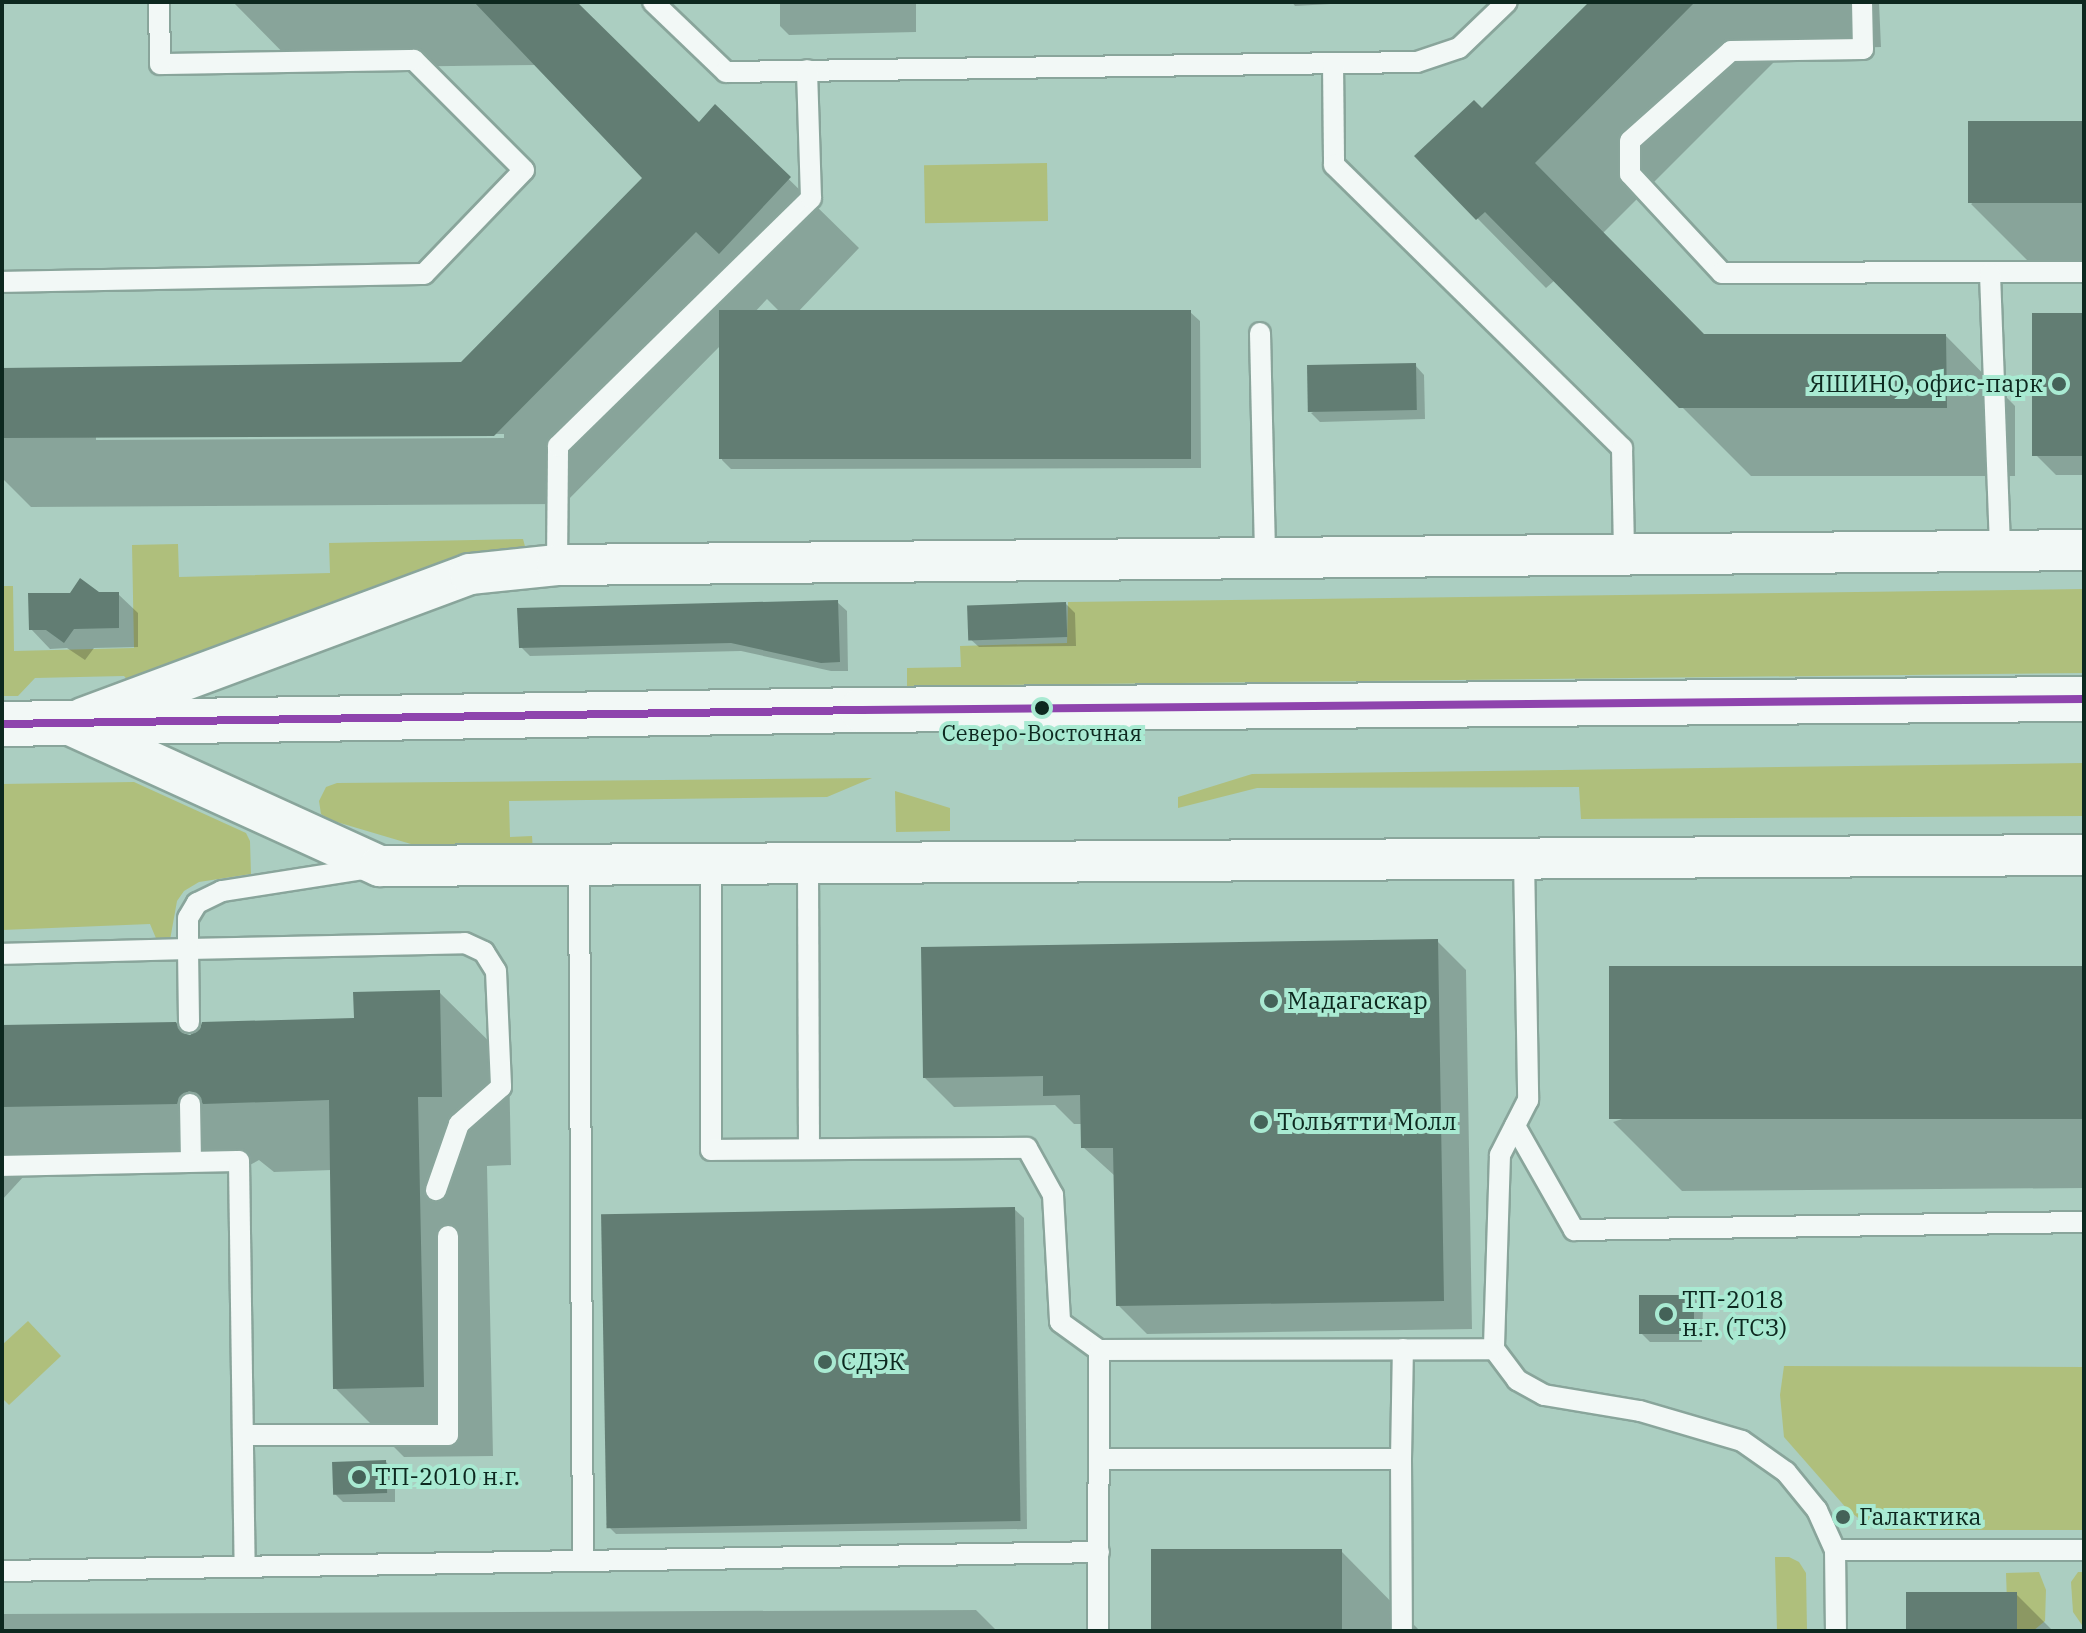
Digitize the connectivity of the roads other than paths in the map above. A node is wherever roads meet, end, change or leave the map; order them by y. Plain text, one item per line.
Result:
1 (159, 2) edge
2 (653, 2) edge
3 (1507, 2) edge
4 (1862, 2) edge
5 (1333, 63) junction
6 (807, 70) junction
7 (2084, 272) edge
8 (1990, 274) junction
9 (2, 282) edge
10 (1260, 333) dead end
11 (2084, 550) edge
12 (2000, 551) junction
13 (1624, 556) junction
14 (1265, 559) junction
15 (557, 565) junction
16 (2084, 699) edge
17 (2, 724) edge
18 (68, 724) junction
19 (2084, 855) edge
20 (1524, 859) junction
21 (808, 863) junction
22 (711, 864) junction
23 (579, 865) junction
24 (380, 866) junction
25 (188, 949) junction
26 (2, 954) edge
27 (189, 1022) dead end
28 (190, 1104) dead end
29 (1515, 1126) junction
30 (809, 1149) junction
31 (191, 1160) junction
32 (2, 1166) edge
33 (436, 1190) dead end
34 (2084, 1222) edge
35 (448, 1236) dead end
36 (1403, 1349) junction
37 (1494, 1349) junction
38 (1099, 1350) junction
39 (245, 1435) junction
40 (1099, 1459) junction
41 (1401, 1459) junction
42 (1835, 1550) junction
43 (2084, 1550) edge
44 (1099, 1552) junction
45 (583, 1561) junction
46 (245, 1567) junction
47 (2, 1571) edge
48 (1098, 1631) edge
49 (1402, 1631) edge
50 (1836, 1631) edge

1 - 9 lane
2 - 6 lane
3 - 5 lane
4 - 8 lane
5 - 6 lane
5 - 13 lane
6 - 15 lane
7 - 8 lane
8 - 12 lane
10 - 14 lane
11 - 12 street
12 - 13 street
13 - 14 street
14 - 15 street
15 - 18 street
16 - 18 main road
17 - 18 main road
18 - 24 street
19 - 20 street
20 - 21 street
20 - 29 lane
21 - 22 street
21 - 30 lane
22 - 23 street
22 - 30 lane
23 - 24 street
23 - 45 lane
24 - 25 lane
25 - 26 lane
25 - 27 lane
25 - 33 lane
28 - 31 lane
29 - 34 lane
29 - 37 lane
30 - 38 lane
31 - 32 lane
31 - 39 lane
35 - 39 lane
36 - 37 lane
36 - 38 lane
36 - 41 lane
37 - 42 lane
38 - 40 lane
39 - 46 lane
40 - 41 lane
40 - 44 lane
41 - 49 lane
42 - 43 lane
42 - 50 lane
44 - 45 lane
44 - 48 lane
45 - 46 lane
46 - 47 lane

